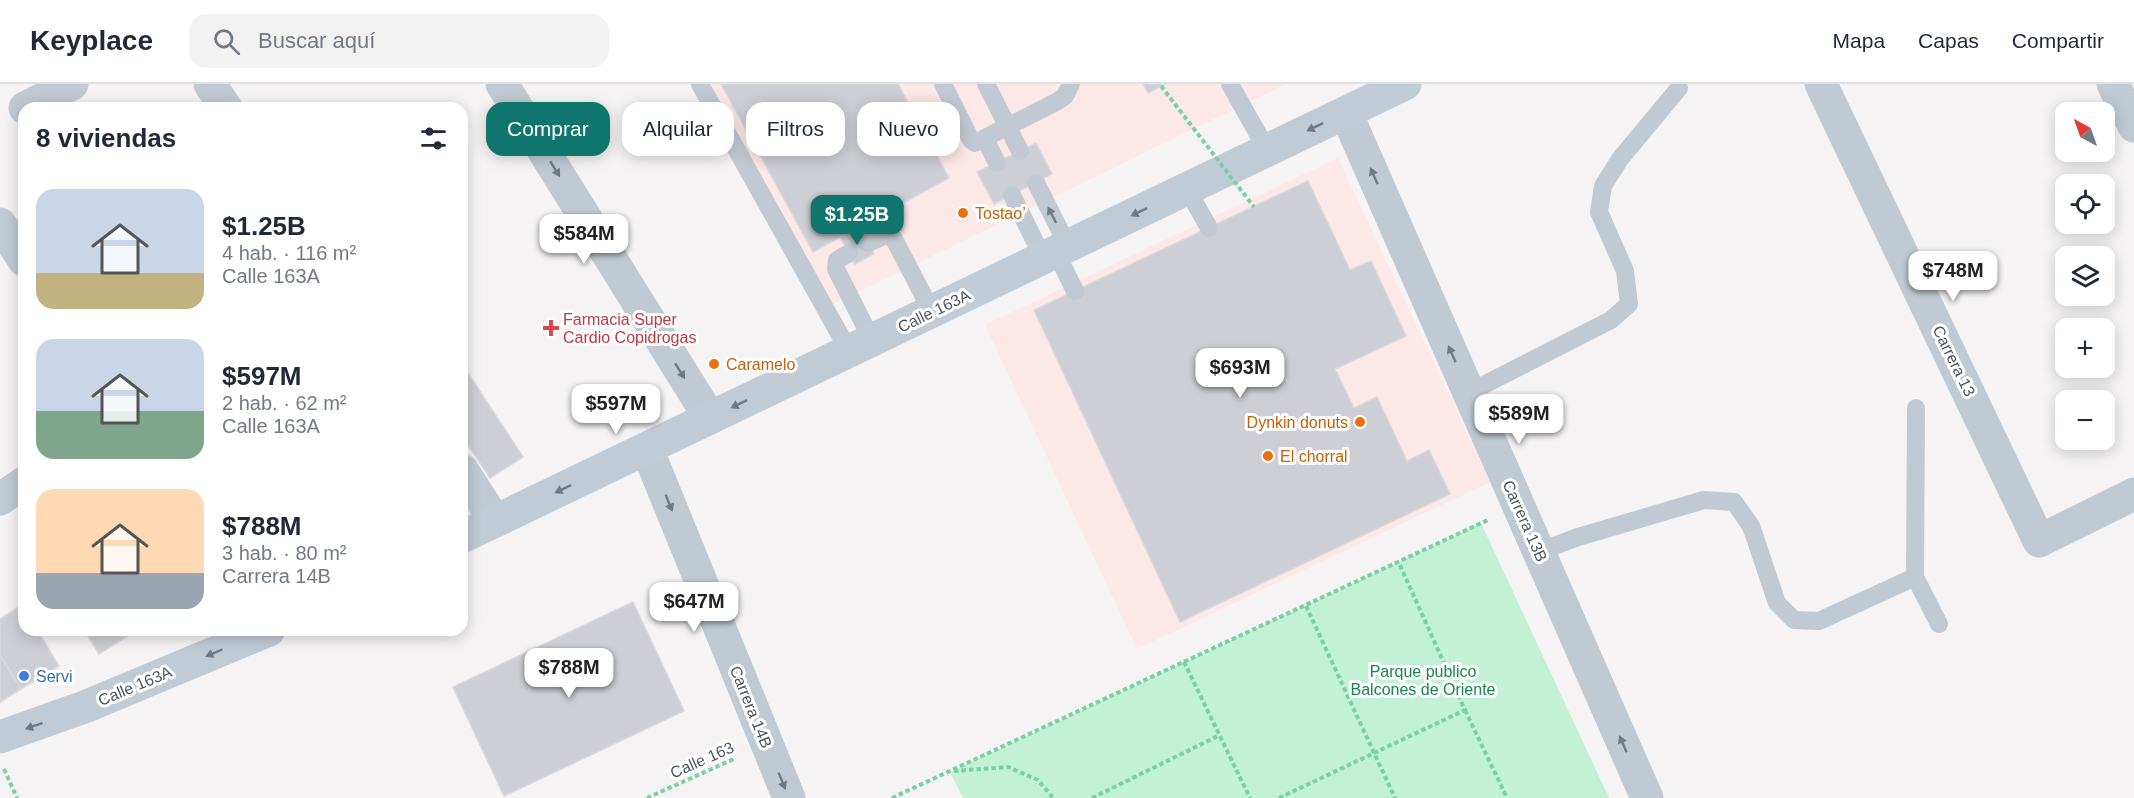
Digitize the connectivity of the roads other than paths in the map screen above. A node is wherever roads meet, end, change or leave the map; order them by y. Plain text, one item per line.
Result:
1 (210, 84) edge
2 (502, 84) edge
3 (700, 84) edge
4 (943, 84) edge
5 (986, 84) edge
6 (1071, 84) edge
7 (1230, 84) edge
8 (1405, 84) edge
9 (1821, 84) edge
10 (2113, 84) edge
11 (60, 87) edge
12 (1678, 88) dead end
13 (35, 102) edge
14 (222, 102) edge
15 (18, 112) edge
16 (1346, 113) junction
17 (0, 121) edge
18 (2134, 126) edge
19 (1008, 127) junction
20 (985, 139) junction
21 (1268, 150) junction
22 (1020, 151) dead end
23 (996, 163) dead end
24 (1036, 183) dead end
25 (1187, 189) junction
26 (1012, 195) dead end
27 (0, 224) edge
28 (1209, 228) dead end
29 (868, 243) dead end
30 (18, 251) edge
31 (1055, 252) junction
32 (849, 253) dead end
33 (1075, 291) dead end
34 (932, 312) junction
35 (861, 346) junction
36 (1468, 393) junction
37 (1916, 408) dead end
38 (710, 418) junction
39 (646, 449) junction
40 (468, 479) edge
41 (18, 487) edge
42 (2134, 494) edge
43 (0, 499) edge
44 (495, 521) junction
45 (468, 534) edge
46 (1538, 552) junction
47 (1915, 577) junction
48 (1940, 624) dead end
49 (254, 636) edge
50 (1, 751) edge
51 (789, 798) edge
52 (1647, 798) edge

1 - 14 street
2 -> 38 street
3 - 35 lane
4 - 20 lane
5 - 19 lane
6 - 19 lane
7 - 21 lane
8 - 16 main road, Calle 163A
9 - 42 street, Carrera 13
10 - 18 street
11 - 13 street
12 - 36 lane
15 - 17 street
16 -> 21 main road, Calle 163A
36 -> 16 street, Carrera 13B
19 - 20 lane
19 - 22 lane
20 - 23 lane
21 - 25 main road, Calle 163A
31 -> 24 lane
25 - 28 lane
25 -> 31 main road, Calle 163A
26 - 31 lane
27 - 30 street
29 - 34 lane
31 - 33 lane
31 - 34 main road, Calle 163A
32 - 35 lane
34 - 35 main road, Calle 163A
35 -> 38 main road, Calle 163A
36 - 46 street, Carrera 13B
37 - 47 lane
38 - 39 main road, Calle 163A
39 -> 44 main road, Calle 163A
39 -> 51 street, Carrera 14B
40 - 44 street
41 - 43 street
44 - 45 main road, Calle 163A
46 - 47 lane
52 -> 46 street, Carrera 13B
47 - 48 lane
49 -> 50 main road, Calle 163A

